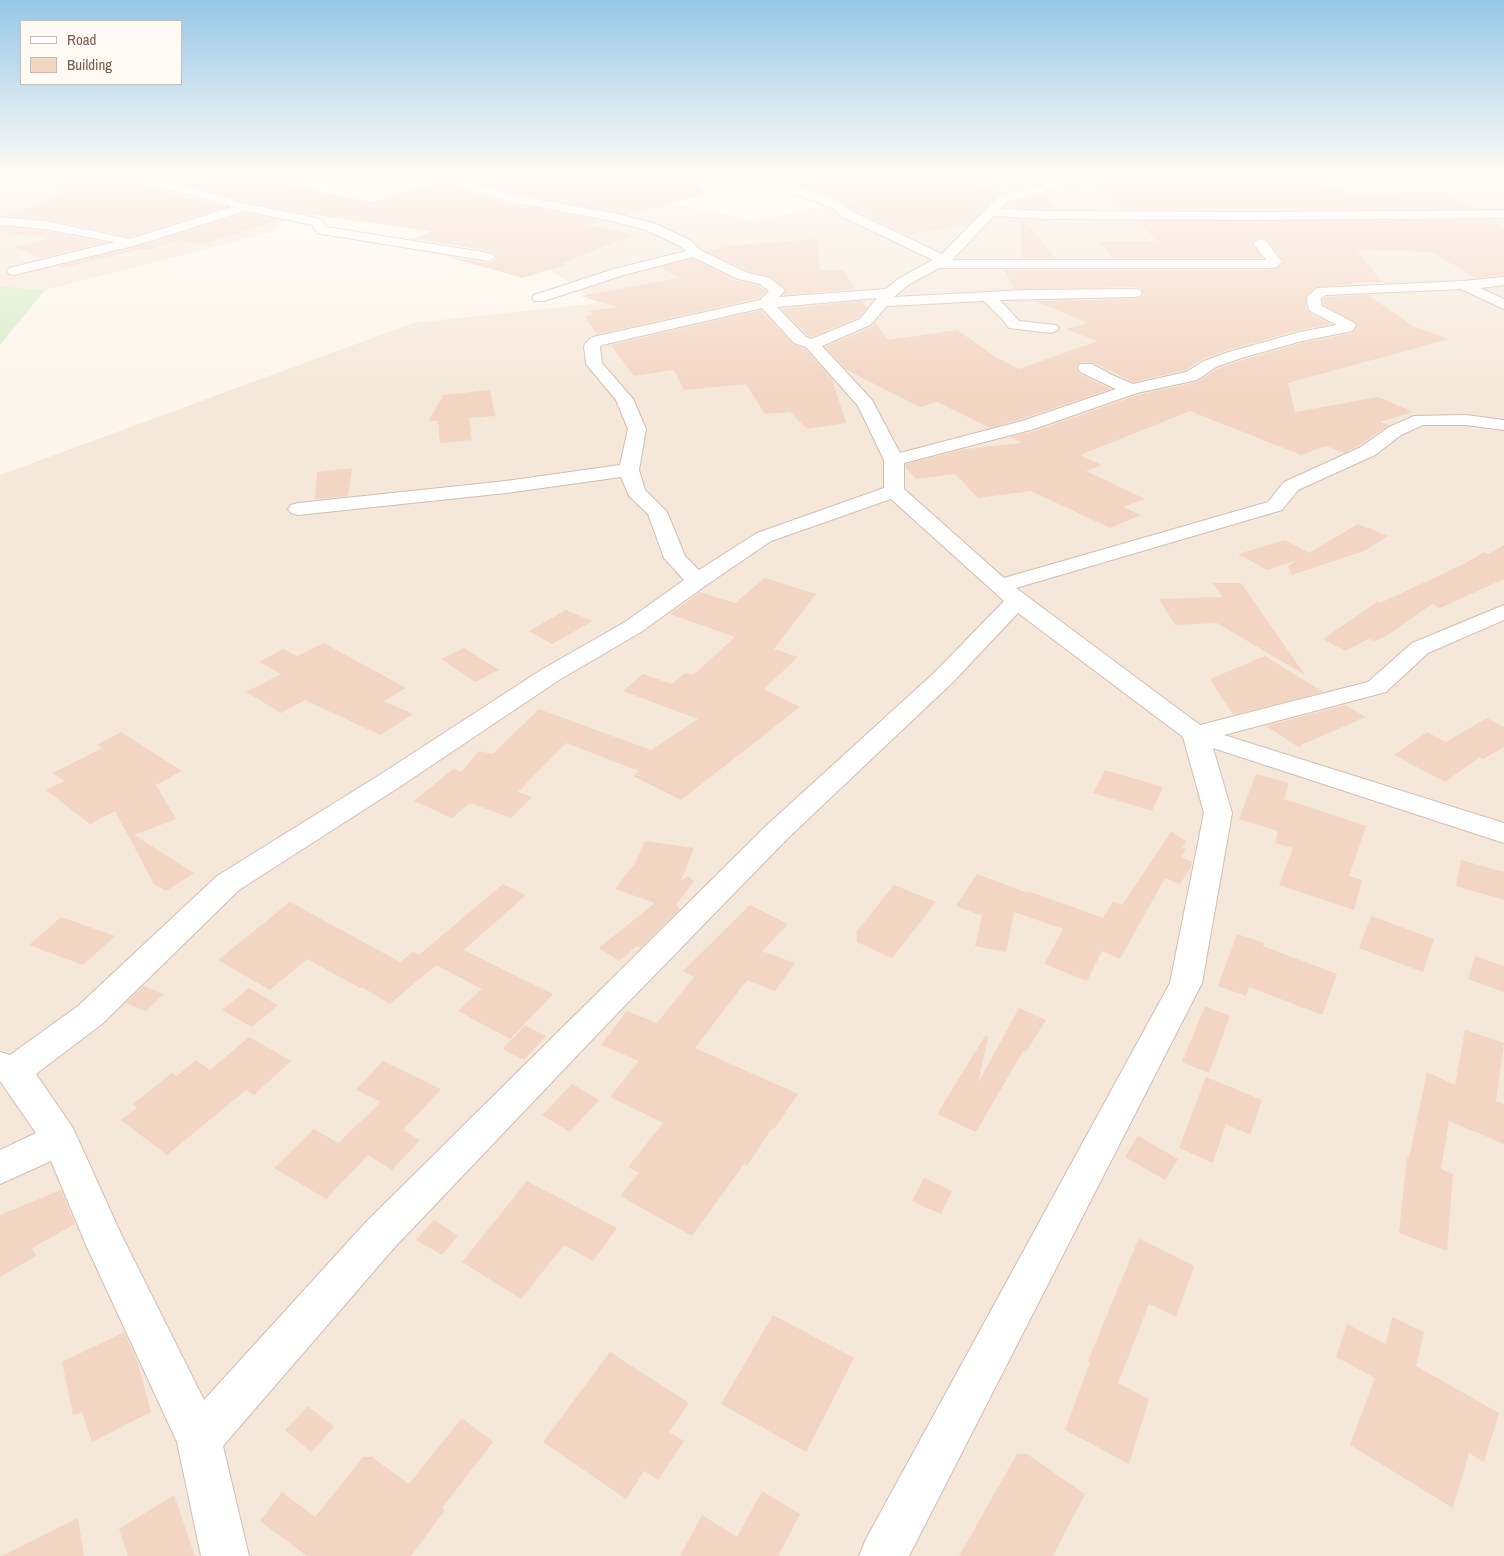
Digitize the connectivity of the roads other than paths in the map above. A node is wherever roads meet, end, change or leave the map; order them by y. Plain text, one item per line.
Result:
1 (117, 246) edge
2 (419, 246) edge
3 (687, 246) edge
4 (908, 246) edge
5 (956, 246) edge
6 (1262, 246) edge
7 (695, 254) junction
8 (490, 257) dead end
9 (940, 262) junction
10 (14, 271) dead end
11 (1504, 281) edge
12 (1462, 285) junction
13 (1135, 294) dead end
14 (987, 296) junction
15 (539, 298) dead end
16 (887, 298) junction
17 (765, 303) junction
18 (1504, 305) edge
19 (1050, 328) dead end
20 (812, 344) junction
21 (1086, 368) dead end
22 (1132, 389) junction
23 (1504, 425) edge
24 (894, 460) junction
25 (629, 470) junction
26 (894, 491) junction
27 (298, 509) dead end
28 (697, 581) junction
29 (1008, 594) junction
30 (1504, 612) edge
31 (1195, 734) junction
32 (1504, 834) edge
33 (7, 1069) edge
34 (60, 1139) junction
35 (0, 1168) edge
36 (199, 1439) junction
37 (225, 1556) edge
38 (883, 1556) edge

1 - 10 street
2 - 8 street
3 - 7 street
4 - 9 street
5 - 9 street
6 - 9 street
7 - 15 street
7 - 17 street
9 - 16 street
11 - 12 street
12 - 18 street
12 - 22 street
13 - 14 street
14 - 16 street
14 - 19 street
16 - 17 street
16 - 20 street
17 - 20 street
17 - 25 street
20 - 24 street
21 - 22 street
22 - 24 street
23 - 29 street
24 - 26 street
25 - 27 street
25 - 28 street
26 - 28 street
26 - 29 street
28 - 33 street
29 - 31 street
29 - 36 street
30 - 31 street
31 - 32 street
31 - 38 street
33 - 34 street
34 - 35 street
34 - 36 street
36 - 37 street

